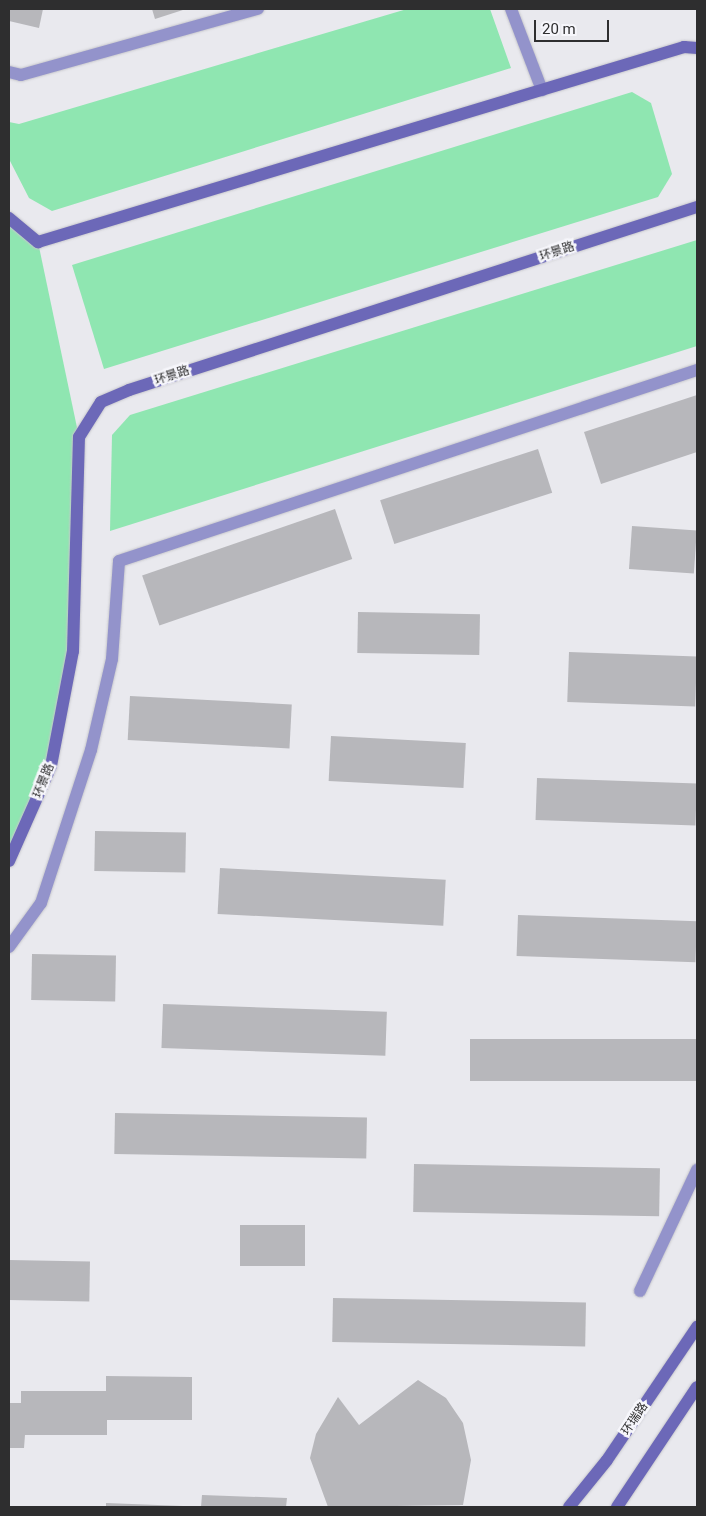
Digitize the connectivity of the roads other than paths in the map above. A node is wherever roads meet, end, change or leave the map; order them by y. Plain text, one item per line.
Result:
1 (258, 9) edge
2 (511, 9) edge
3 (697, 48) edge
4 (9, 72) edge
5 (542, 90) junction
6 (697, 207) edge
7 (9, 218) edge
8 (697, 370) edge
9 (9, 861) edge
10 (9, 947) edge
11 (697, 1170) edge
12 (640, 1291) dead end
13 (697, 1327) edge
14 (697, 1387) edge
15 (569, 1507) edge
16 (616, 1507) edge

1 - 4 lane
2 - 5 lane
3 - 5 street
5 - 7 street
6 - 9 street, 环景路
8 - 10 lane
11 - 12 lane
13 - 15 street, 环瑞路
14 - 16 street

